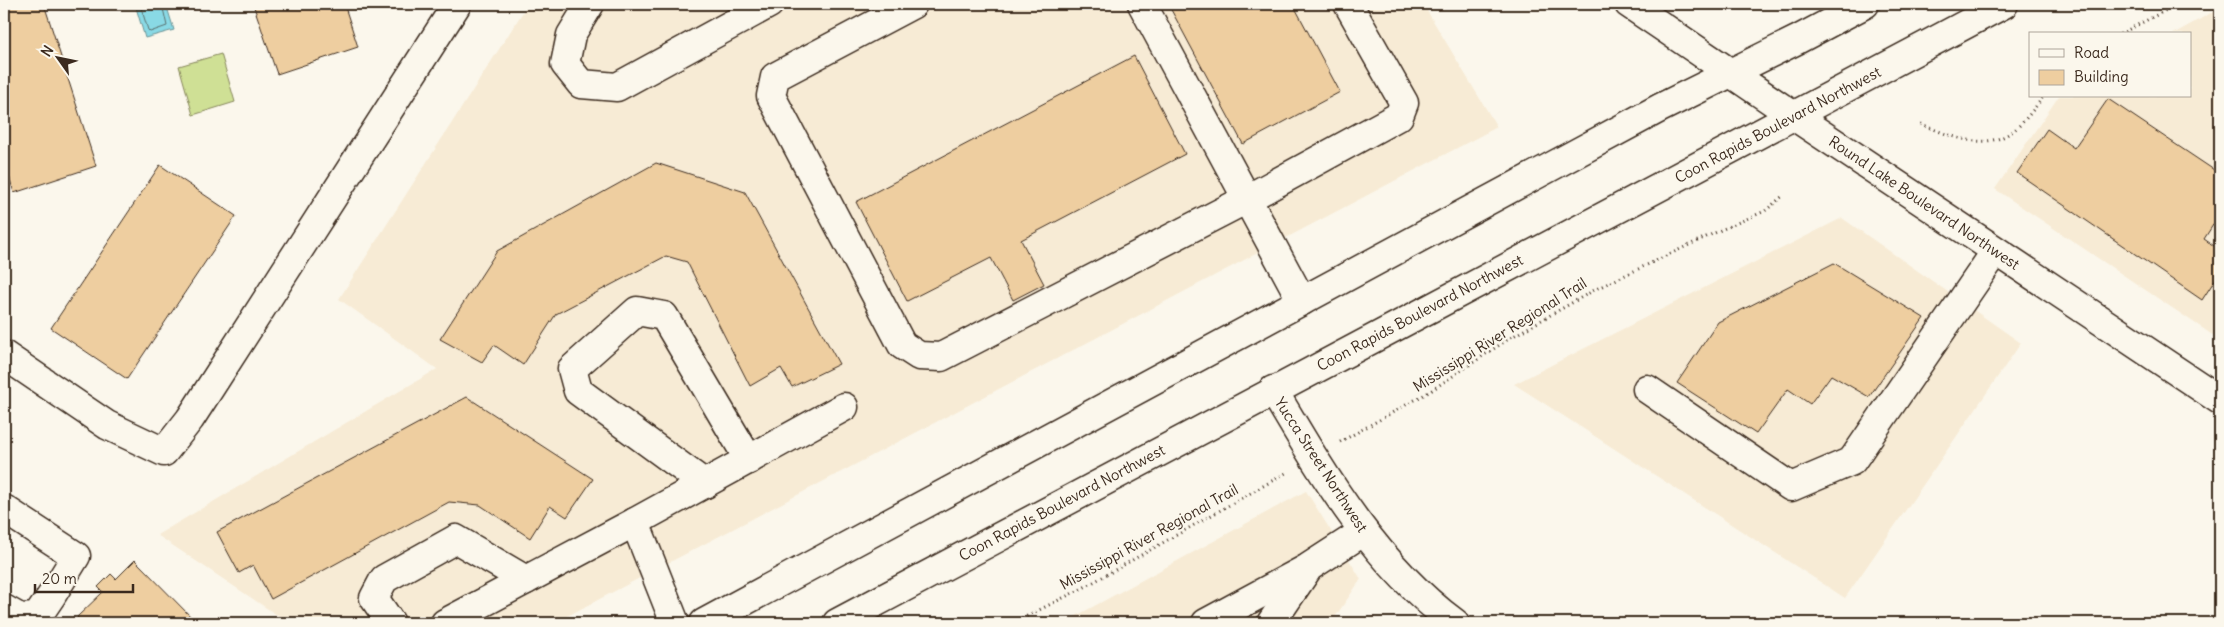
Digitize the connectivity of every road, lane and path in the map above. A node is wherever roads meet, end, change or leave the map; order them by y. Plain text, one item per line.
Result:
1 (457, 4) edge
2 (590, 4) edge
3 (770, 4) edge
4 (914, 4) edge
5 (1142, 4) edge
6 (1348, 4) edge
7 (1629, 4) edge
8 (1865, 4) edge
9 (2004, 4) edge
10 (2178, 4) edge
11 (2124, 32) edge
12 (1729, 73) junction
13 (2042, 98) edge
14 (1794, 116) junction
15 (1921, 124) dead end
16 (1784, 195) dead end
17 (1247, 199) junction
18 (1996, 251) junction
19 (1302, 301) junction
20 (4, 354) edge
21 (1647, 389) dead end
22 (1273, 390) junction
23 (2218, 395) edge
24 (844, 407) dead end
25 (1336, 444) dead end
26 (749, 460) junction
27 (1289, 471) dead end
28 (705, 484) junction
29 (4, 509) edge
30 (635, 522) junction
31 (1363, 532) junction
32 (1309, 567) junction
33 (526, 580) junction
34 (4, 609) edge
35 (392, 623) edge
36 (445, 623) edge
37 (675, 623) edge
38 (704, 623) edge
39 (837, 623) edge
40 (1013, 623) edge
41 (1206, 623) edge
42 (1271, 623) edge
43 (1455, 623) edge

1 - 20 main road
2 - 3 main road
4 - 17 main road
5 - 17 main road
6 - 17 main road
7 - 12 main road, Round Lake Boulevard Northwest
8 - 12 main road
9 - 14 main road, Coon Rapids Boulevard Northwest
10 - 11 path
12 - 14 main road, Round Lake Boulevard Northwest
12 - 19 main road
13 - 15 path
14 - 18 main road, Round Lake Boulevard Northwest
14 - 22 main road, Coon Rapids Boulevard Northwest
16 - 25 path, Mississippi River Regional Trail
17 - 19 main road
18 - 21 main road
18 - 23 main road, Round Lake Boulevard Northwest
19 - 38 main road
22 - 31 main road, Yucca Street Northwest
22 - 39 main road, Coon Rapids Boulevard Northwest
24 - 26 main road
26 - 28 main road
26 - 28 main road
27 - 40 path, Mississippi River Regional Trail
28 - 30 main road
29 - 34 main road
30 - 33 main road
30 - 37 main road
31 - 32 main road
31 - 43 main road, Yucca Street Northwest
32 - 41 main road
32 - 42 main road
33 - 35 main road
33 - 36 main road

